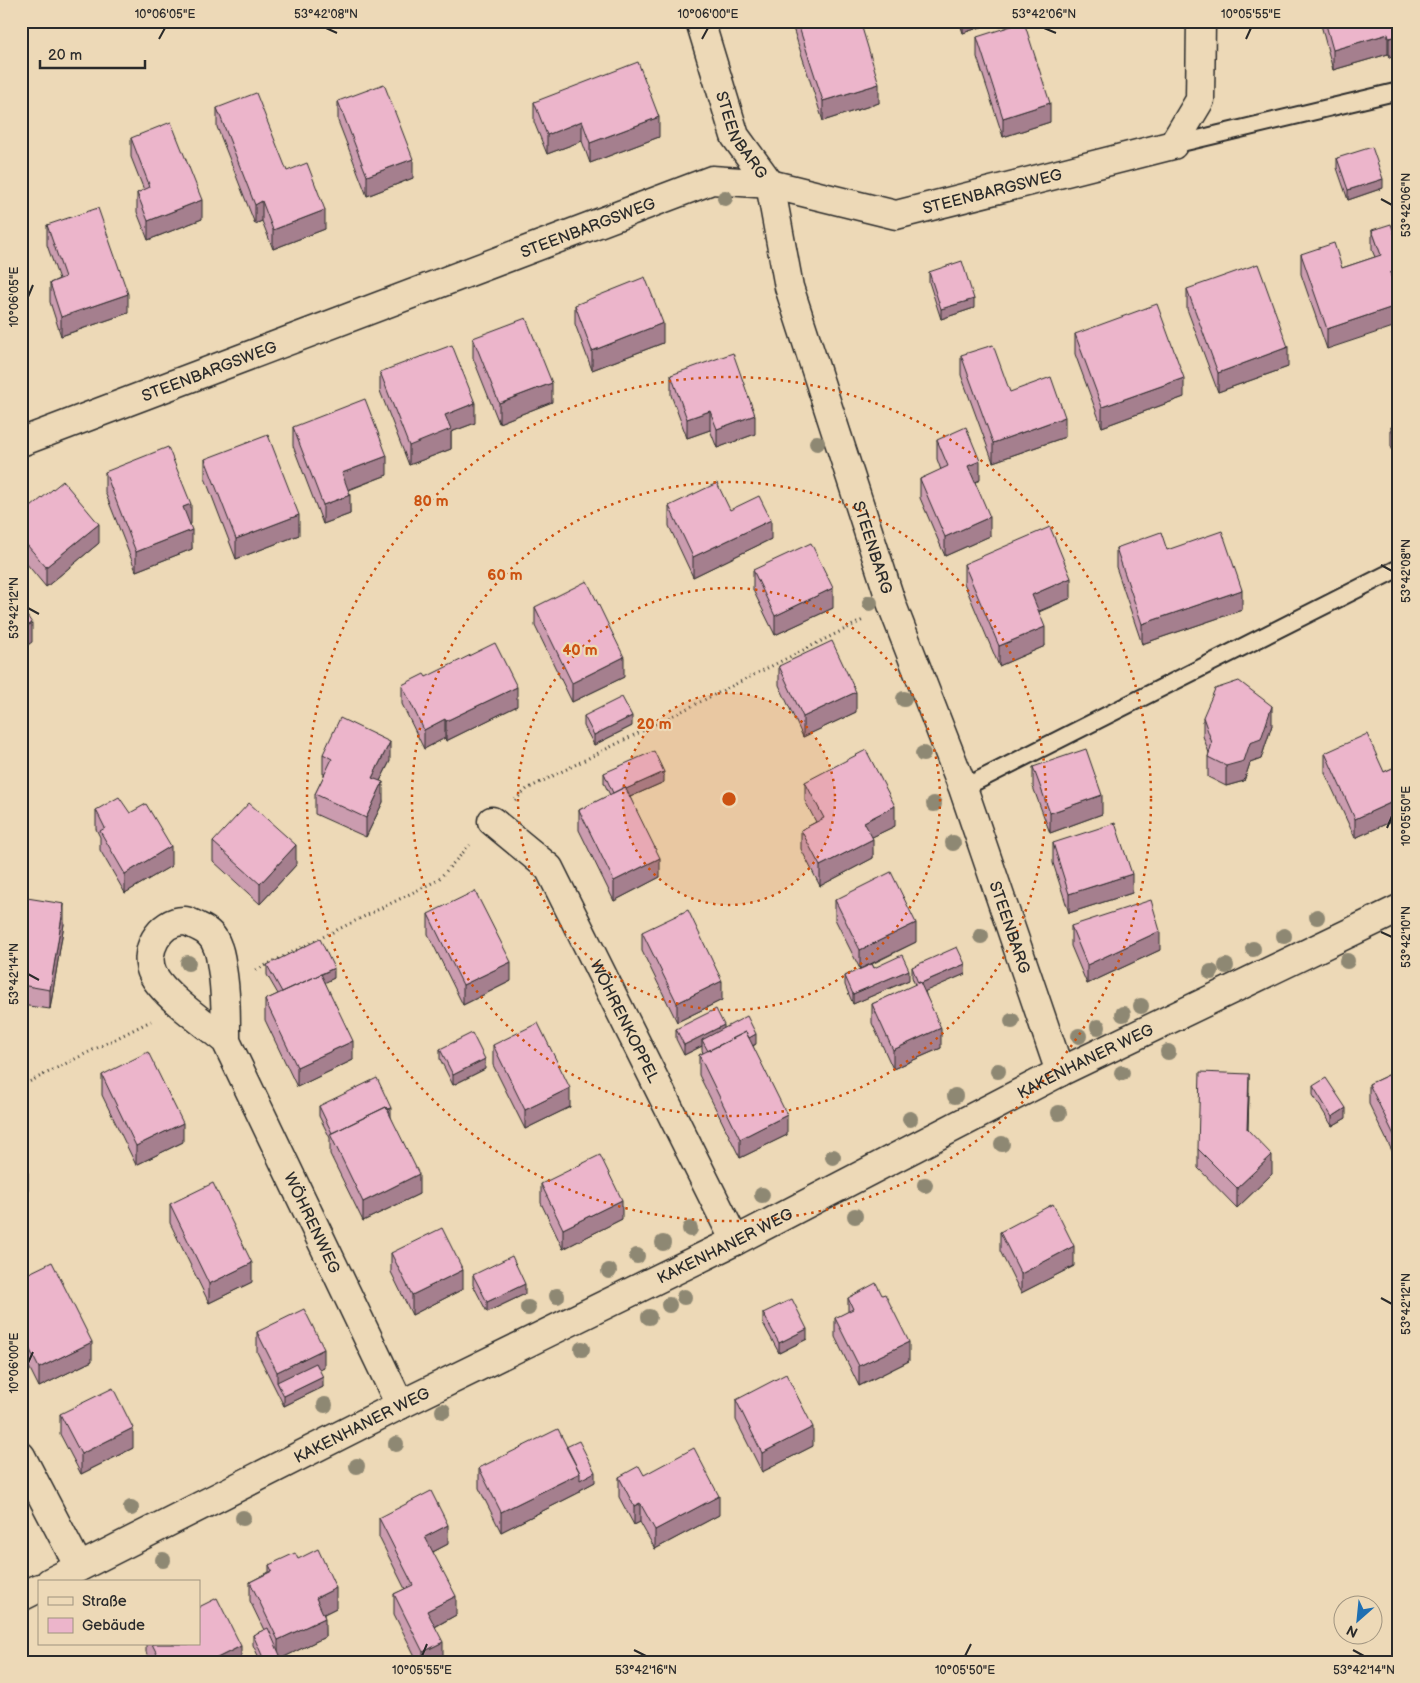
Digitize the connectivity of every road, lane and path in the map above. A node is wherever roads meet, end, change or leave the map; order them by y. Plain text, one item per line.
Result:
1 (700, 21) edge
2 (1201, 21) edge
3 (1399, 91) edge
4 (1172, 145) junction
5 (770, 184) junction
6 (21, 442) edge
7 (1399, 568) edge
8 (892, 605) junction
9 (963, 788) junction
10 (492, 821) junction
11 (1399, 910) edge
12 (225, 986) junction
13 (183, 1006) junction
14 (226, 1041) junction
15 (1060, 1072) junction
16 (21, 1086) edge
17 (735, 1241) junction
18 (400, 1405) junction
19 (21, 1456) edge
20 (79, 1567) junction
21 (54, 1580) edge
22 (38, 1588) edge
23 (21, 1597) edge

1 - 5 street, STEENBARG
2 - 4 street
3 - 4 lane
4 - 5 street, STEENBARGSWEG
5 - 6 street, STEENBARGSWEG
5 - 8 street, STEENBARG
7 - 9 lane
8 - 9 street, STEENBARG
8 - 10 path
9 - 15 street, STEENBARG
10 - 12 path
10 - 17 street, WÖHRENKOPPEL
11 - 15 street, KAKENHANER WEG
12 - 13 street, WÖHRENWEG
12 - 14 street, WÖHRENWEG
13 - 14 street, WÖHRENWEG
13 - 16 path
14 - 18 street, WÖHRENWEG
15 - 17 street, KAKENHANER WEG
17 - 18 street, KAKENHANER WEG
18 - 20 street, KAKENHANER WEG
19 - 20 street
20 - 21 street, KAKENHANER WEG
22 - 23 street

